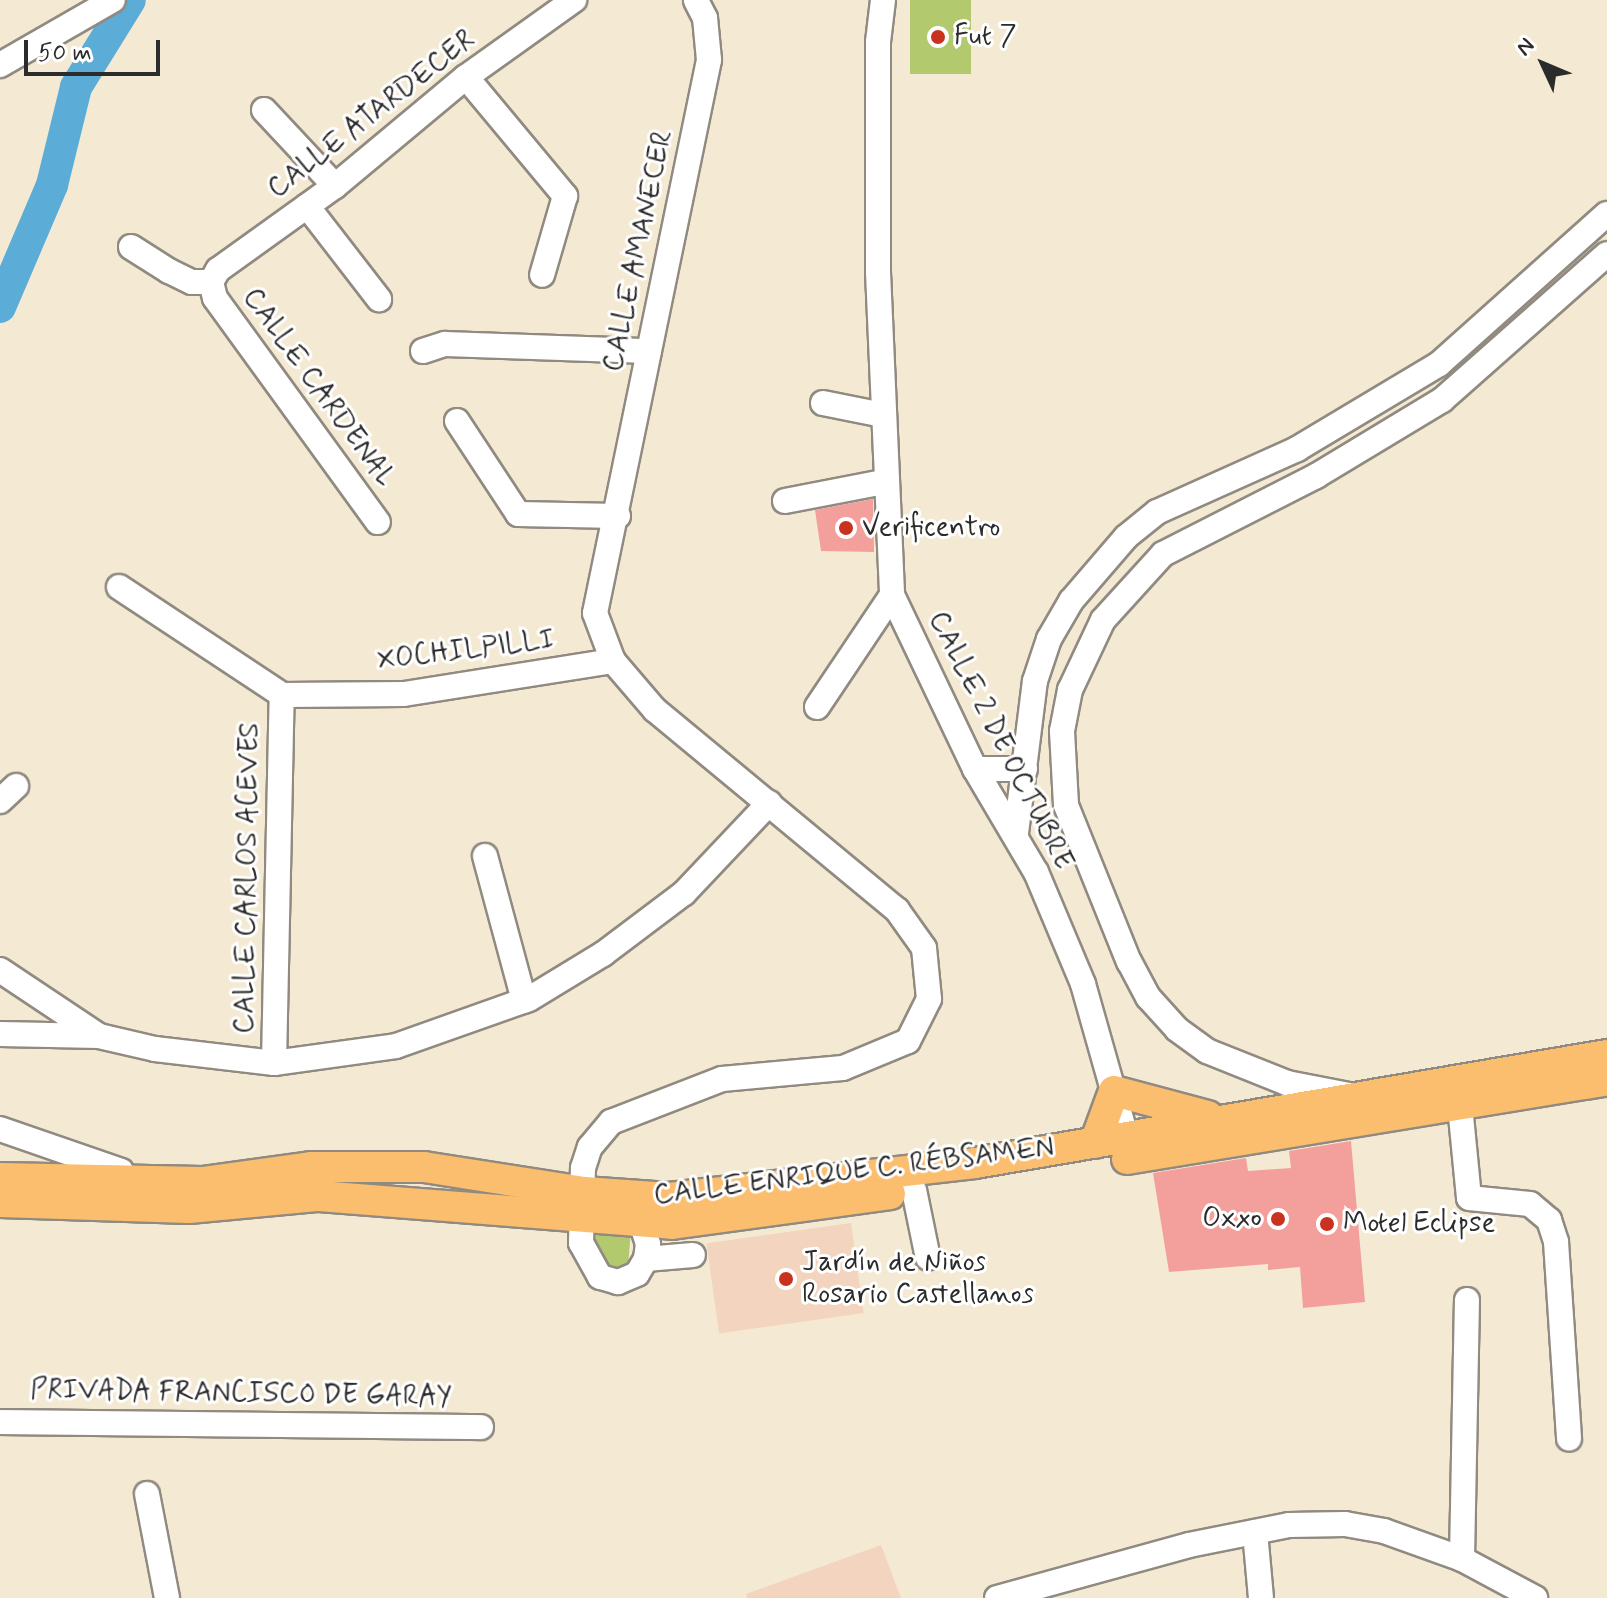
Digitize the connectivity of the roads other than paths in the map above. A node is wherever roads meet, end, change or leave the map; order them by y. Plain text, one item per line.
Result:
1 (574, 0) edge
2 (696, 0) edge
3 (883, 0) edge
4 (100, 5) edge
5 (0, 65) edge
6 (466, 77) junction
7 (264, 110) dead end
8 (335, 186) junction
9 (307, 206) junction
10 (1607, 214) edge
11 (131, 247) dead end
12 (1607, 254) edge
13 (542, 275) dead end
14 (211, 282) junction
15 (379, 299) dead end
16 (423, 351) dead end
17 (649, 351) junction
18 (1396, 393) junction
19 (823, 403) dead end
20 (883, 415) junction
21 (1412, 418) junction
22 (457, 421) dead end
23 (884, 482) junction
24 (785, 501) dead end
25 (618, 516) junction
26 (378, 522) dead end
27 (119, 587) dead end
28 (892, 595) junction
29 (613, 661) junction
30 (282, 695) junction
31 (817, 707) dead end
32 (975, 769) junction
33 (1025, 769) junction
34 (769, 803) junction
35 (1016, 833) junction
36 (485, 856) dead end
37 (0, 970) edge
38 (524, 1001) junction
39 (0, 1034) edge
40 (99, 1036) junction
41 (1607, 1055) edge
42 (274, 1063) junction
43 (1607, 1080) edge
44 (1114, 1091) junction
45 (1370, 1099) junction
46 (1460, 1106) junction
47 (1238, 1119) junction
48 (0, 1129) edge
49 (1095, 1143) junction
50 (1135, 1148) junction
51 (122, 1175) junction
52 (0, 1178) edge
53 (914, 1190) junction
54 (0, 1202) edge
55 (584, 1205) junction
56 (637, 1210) junction
57 (693, 1255) dead end
58 (928, 1258) dead end
59 (646, 1259) junction
60 (1467, 1300) dead end
61 (0, 1422) edge
62 (481, 1427) dead end
63 (1569, 1439) dead end
64 (147, 1494) dead end
65 (1255, 1532) junction
66 (1462, 1559) junction
67 (167, 1598) edge
68 (997, 1598) edge
69 (1261, 1598) edge
70 (1535, 1598) edge

1 - 6 street, CALLE ATARDECER
2 - 17 street, CALLE AMANECER
3 - 20 street, CALLE 2 DE OCTUBRE
4 - 5 street
6 - 8 street, CALLE ATARDECER
6 - 13 street
7 - 8 street
8 - 9 street, CALLE ATARDECER
9 - 14 street, CALLE ATARDECER
9 - 15 street
10 - 18 street
11 - 14 street, CALLE CARDENAL
12 - 21 street
14 - 26 street, CALLE CARDENAL
16 - 17 street
17 - 25 street, CALLE AMANECER
18 - 21 street
18 - 33 street
19 - 20 street
20 - 23 street, CALLE 2 DE OCTUBRE
21 - 45 street
22 - 25 street
23 - 24 street
23 - 28 street, CALLE 2 DE OCTUBRE
25 - 29 street, CALLE AMANECER
27 - 30 street
28 - 31 street
28 - 32 street, CALLE 2 DE OCTUBRE
29 - 30 street, XOCHILPILLI
29 - 34 street, CALLE AMANECER
30 - 42 street, CALLE CARLOS ACEVES
32 - 33 street
32 - 35 street, CALLE 2 DE OCTUBRE
33 - 35 street
34 - 38 street
34 - 55 street, CALLE AMANECER
35 - 44 street, CALLE 2 DE OCTUBRE
36 - 38 street
37 - 40 street
38 - 42 street
39 - 40 street
40 - 42 street
41 - 45 main road, CALLE ENRIQUE C. RÉBSAMEN
43 - 46 main road, CALLE ENRIQUE C. RÉBSAMEN
44 - 47 main road
44 - 49 main road
44 - 50 street, CALLE 2 DE OCTUBRE
45 - 47 main road, CALLE ENRIQUE C. RÉBSAMEN
46 - 50 main road, CALLE ENRIQUE C. RÉBSAMEN
46 - 63 street
47 - 50 main road, CALLE ENRIQUE C. RÉBSAMEN
48 - 51 street
49 - 50 main road, CALLE ENRIQUE C. RÉBSAMEN
49 - 56 main road, CALLE ENRIQUE C. RÉBSAMEN
50 - 53 main road, CALLE ENRIQUE C. RÉBSAMEN
51 - 52 main road, CALLE ENRIQUE C. RÉBSAMEN
51 - 55 main road, CALLE ENRIQUE C. RÉBSAMEN
53 - 56 main road, CALLE ENRIQUE C. RÉBSAMEN
53 - 58 street
54 - 55 main road, CALLE ENRIQUE C. RÉBSAMEN
55 - 56 main road, CALLE ENRIQUE C. RÉBSAMEN
55 - 59 street
56 - 59 street
57 - 59 street
60 - 66 street
61 - 62 street, PRIVADA FRANCISCO DE GARAY
64 - 67 street
65 - 66 street
65 - 68 street
65 - 69 street
66 - 70 street

